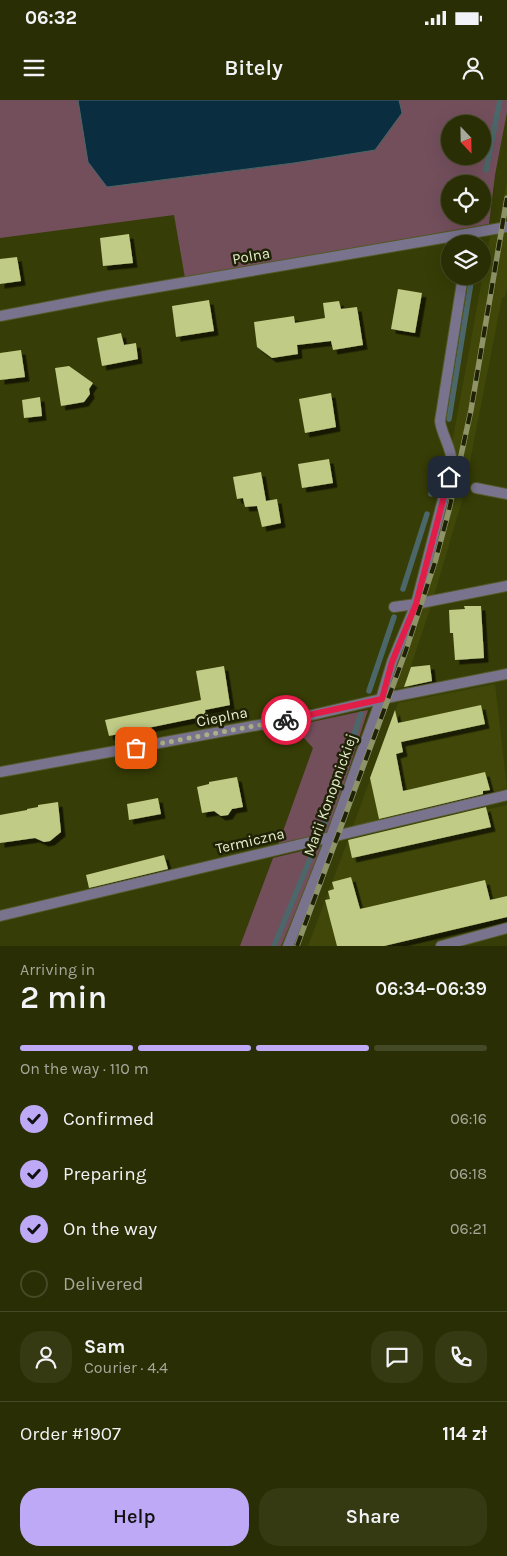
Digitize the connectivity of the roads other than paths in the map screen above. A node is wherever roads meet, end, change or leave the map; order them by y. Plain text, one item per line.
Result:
1 (507, 227) edge
2 (480, 235) edge
3 (441, 243) edge
4 (462, 285) edge
5 (0, 316) edge
6 (476, 488) dead end
7 (507, 494) edge
8 (507, 586) edge
9 (416, 604) junction
10 (394, 607) dead end
11 (507, 674) edge
12 (382, 699) junction
13 (0, 772) edge
14 (507, 795) edge
15 (331, 837) junction
16 (0, 916) edge
17 (507, 928) edge
18 (288, 946) edge
19 (441, 946) edge

1 - 2 street, Polna
3 - 5 street, Polna
4 - 9 street, Marii Konopnickiej
6 - 7 street
8 - 9 street
9 - 10 street
9 - 12 street, Marii Konopnickiej
11 - 12 street, Cieplna
12 - 13 street, Cieplna
12 - 15 street, Marii Konopnickiej
14 - 15 street, Termiczna
15 - 16 street, Termiczna
15 - 18 street, Marii Konopnickiej
17 - 19 street

